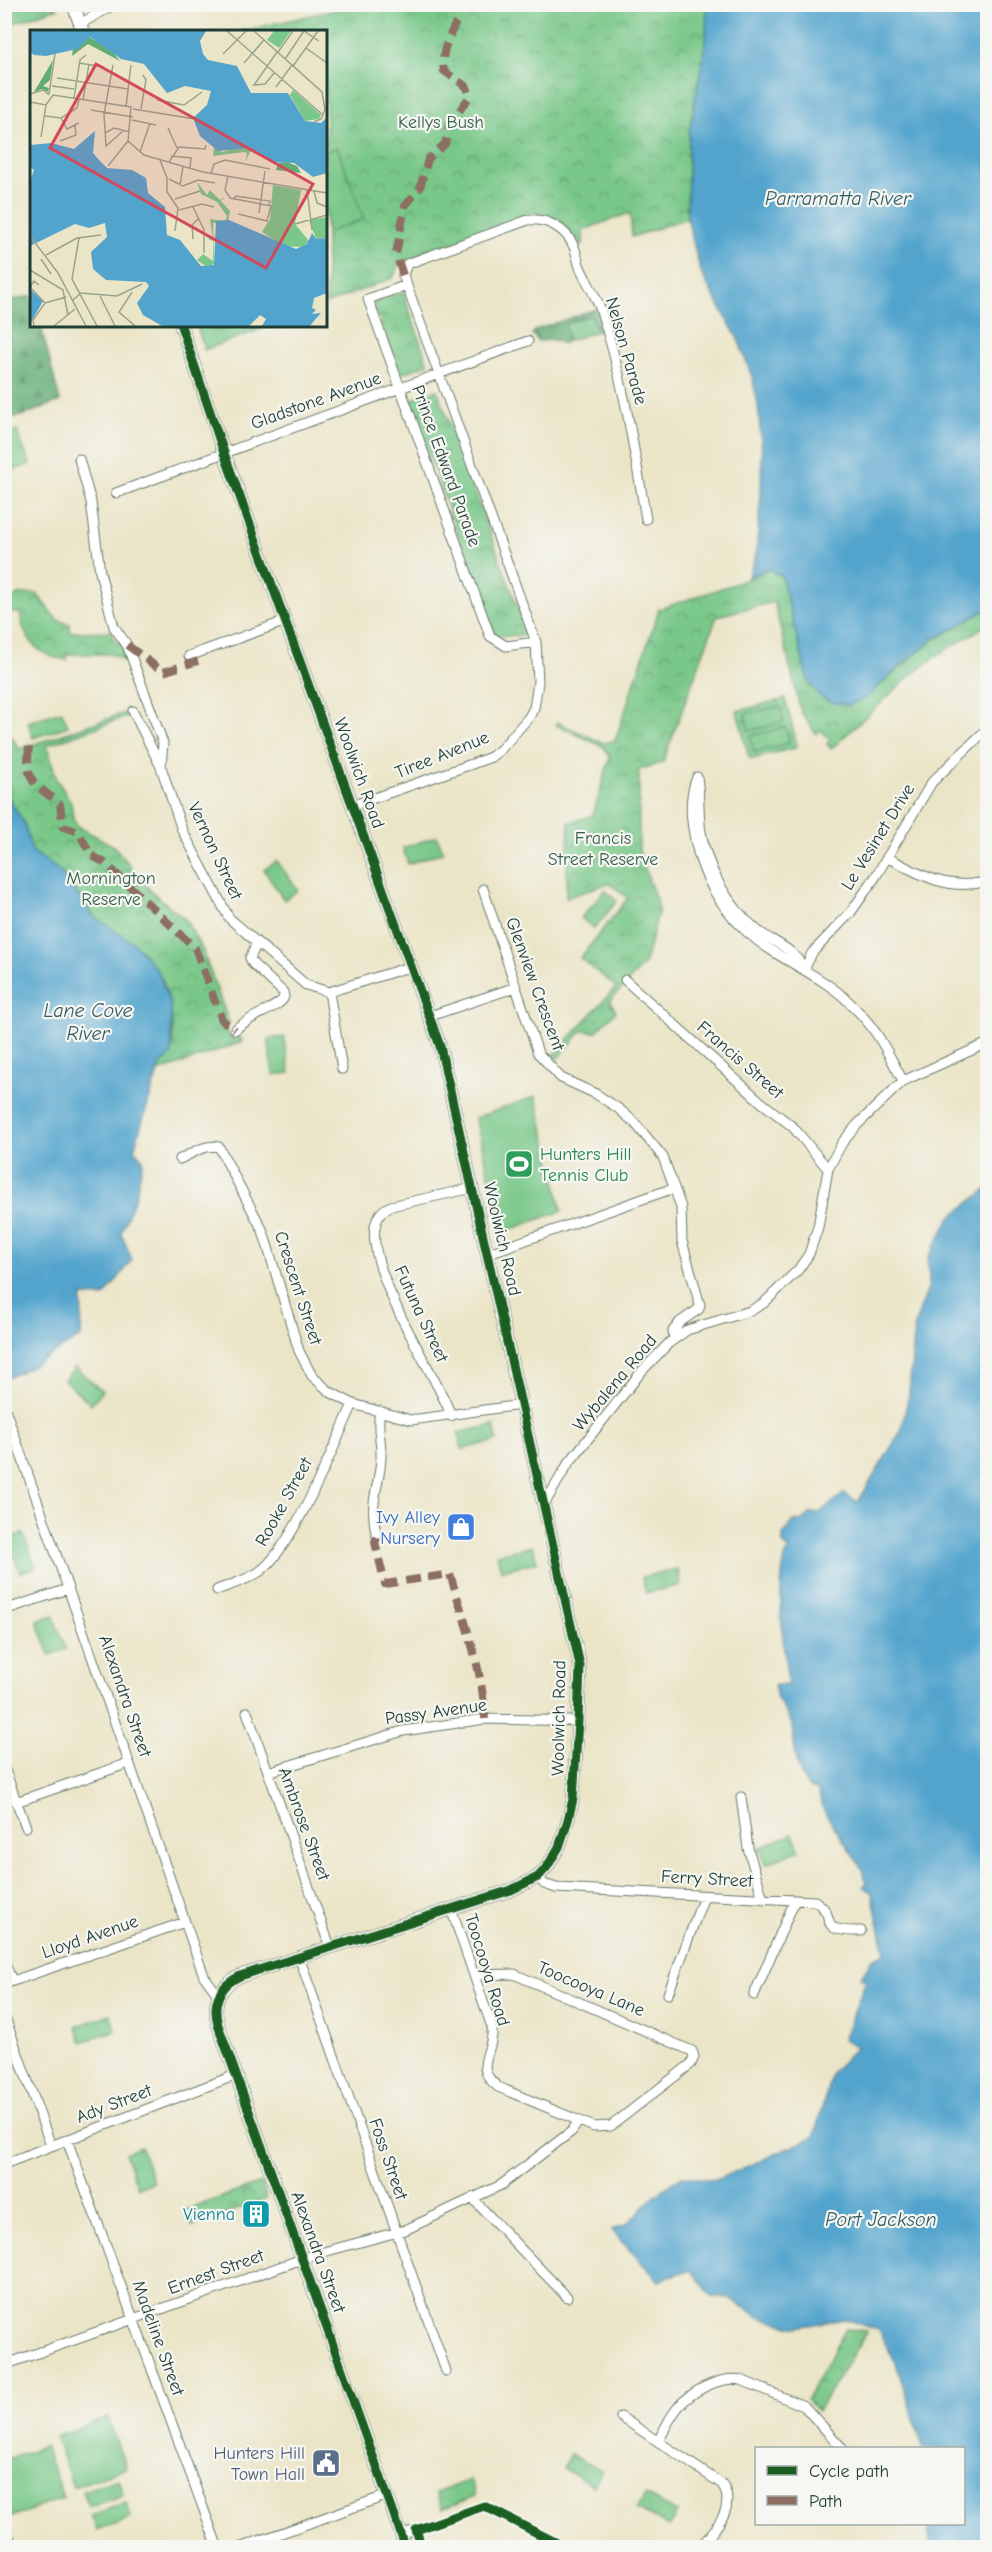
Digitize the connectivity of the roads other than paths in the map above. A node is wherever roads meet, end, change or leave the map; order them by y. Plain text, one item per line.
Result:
1 (73, 4) edge
2 (115, 4) edge
3 (82, 28) edge
4 (404, 275) joint
5 (407, 285) junction
6 (181, 327) edge
7 (528, 341) dead end
8 (439, 374) junction
9 (400, 388) junction
10 (224, 453) junction
11 (79, 459) dead end
12 (116, 493) dead end
13 (646, 519) dead end
14 (286, 621) junction
15 (536, 642) junction
16 (189, 656) dead end
17 (538, 682) joint
18 (133, 711) dead end
19 (987, 728) edge
20 (161, 767) junction
21 (354, 805) junction
22 (887, 857) junction
23 (987, 881) edge
24 (483, 889) dead end
25 (256, 945) junction
26 (412, 966) junction
27 (804, 970) junction
28 (625, 980) dead end
29 (516, 987) junction
30 (329, 992) junction
31 (430, 1016) junction
32 (235, 1030) dead end
33 (987, 1043) edge
34 (342, 1069) dead end
35 (903, 1081) junction
36 (180, 1159) dead end
37 (828, 1169) junction
38 (473, 1188) junction
39 (674, 1188) junction
40 (489, 1253) junction
41 (674, 1339) junction
42 (353, 1404) junction
43 (521, 1405) junction
44 (4, 1406) edge
45 (380, 1412) junction
46 (451, 1416) junction
47 (545, 1503) junction
48 (377, 1537) dead end
49 (68, 1589) junction
50 (217, 1590) dead end
51 (4, 1610) edge
52 (247, 1712) dead end
53 (578, 1721) junction
54 (129, 1763) junction
55 (4, 1768) edge
56 (268, 1772) junction
57 (741, 1797) dead end
58 (16, 1802) junction
59 (26, 1827) dead end
60 (538, 1877) junction
61 (704, 1896) junction
62 (763, 1899) junction
63 (795, 1900) junction
64 (451, 1910) junction
65 (185, 1922) junction
66 (861, 1931) dead end
67 (330, 1947) junction
68 (299, 1957) junction
69 (4, 1961) edge
70 (474, 1975) junction
71 (8, 1982) edge
72 (668, 1994) dead end
73 (218, 1995) junction
74 (754, 1995) dead end
75 (4, 2015) edge
76 (692, 2051) joint
77 (236, 2075) junction
78 (578, 2122) junction
79 (67, 2140) junction
80 (51, 2146) junction
81 (4, 2164) edge
82 (473, 2199) junction
83 (396, 2232) junction
84 (304, 2259) junction
85 (567, 2297) dead end
86 (133, 2319) junction
87 (4, 2365) edge
88 (446, 2371) dead end
89 (621, 2416) dead end
90 (657, 2441) junction
91 (841, 2447) edge
92 (388, 2495) junction
93 (4, 2523) edge
94 (401, 2535) junction
95 (13, 2547) edge
96 (218, 2547) edge
97 (238, 2547) edge
98 (406, 2547) edge
99 (567, 2547) edge
100 (700, 2547) edge

1 - 3 street
2 - 3 street
4 - 5 street, Prince Edward Parade
4 - 13 street, Nelson Parade
5 - 8 street, Prince Edward Parade
5 - 9 street, Prince Edward Parade
6 - 10 street, Woolwich Road
7 - 8 street, Gladstone Avenue
8 - 9 street, Gladstone Avenue
8 - 15 street, Prince Edward Parade
9 - 10 street, Gladstone Avenue
9 - 15 street, Prince Edward Parade
10 - 12 street, Gladstone Avenue
10 - 14 street, Woolwich Road
11 - 20 street, Vernon Street
14 - 16 street
14 - 21 street, Woolwich Road
15 - 17 street, Prince Edward Parade
17 - 21 street, Tiree Avenue
18 - 20 street, Vernon Street
19 - 22 street, Le Vesinet Drive
20 - 25 street, Vernon Street
21 - 26 street, Woolwich Road
22 - 23 street
22 - 27 street, Le Vesinet Drive
24 - 29 street, Glenview Crescent
25 - 30 street, Vernon Street
25 - 32 street
26 - 30 street
26 - 31 street, Woolwich Road
27 - 27 street
27 - 35 street
28 - 37 street, Francis Street
29 - 31 street
29 - 39 street, Glenview Crescent
30 - 34 street
31 - 38 street, Woolwich Road
33 - 35 street, Wybalena Road
35 - 37 street, Wybalena Road
36 - 42 street, Crescent Street
37 - 41 street, Wybalena Road
38 - 40 street, Woolwich Road
38 - 46 street, Futuna Street
39 - 40 street
39 - 41 street, Glenview Crescent
40 - 43 street, Woolwich Road
41 - 47 street, Wybalena Road
42 - 45 street, Crescent Street
42 - 50 street, Rooke Street
43 - 46 street, Crescent Street
43 - 47 street, Woolwich Road
44 - 49 street, Alexandra Street
45 - 46 street, Crescent Street
45 - 48 street
47 - 53 street, Woolwich Road
49 - 51 street
49 - 54 street, Alexandra Street
52 - 56 street, Ambrose Street
53 - 56 street, Passy Avenue
53 - 60 street, Woolwich Road
54 - 58 street
54 - 65 street, Alexandra Street
55 - 58 street
56 - 67 street, Ambrose Street
57 - 62 street
58 - 59 street
60 - 61 street, Ferry Street
60 - 64 street, Woolwich Road
61 - 62 street, Ferry Street
61 - 72 street
62 - 63 street, Ferry Street
63 - 66 street, Ferry Street
63 - 74 street
64 - 67 street, Woolwich Road
64 - 70 street, Toocooya Road
65 - 71 street, Lloyd Avenue
65 - 73 street, Alexandra Street
67 - 68 street, Woolwich Road
68 - 73 street, Woolwich Road
68 - 83 street, Foss Street
69 - 71 street
70 - 76 street, Toocooya Lane
70 - 78 street, Toocooya Road
73 - 77 street, Alexandra Street
75 - 80 street
76 - 78 street, Toocooya Road
77 - 79 street, Ady Street
77 - 84 street, Alexandra Street
78 - 82 street, Ernest Street
79 - 80 street, Ady Street
79 - 86 street, Madeline Street
80 - 81 street, Ady Street
82 - 83 street, Ernest Street
82 - 85 street
83 - 84 street, Ernest Street
83 - 88 street, Foss Street
84 - 86 street, Ernest Street
84 - 92 street, Alexandra Street
86 - 87 street, Ernest Street
86 - 96 street, Madeline Street
89 - 90 street
90 - 91 street
90 - 100 street
92 - 94 street, Alexandra Street
92 - 97 street
93 - 95 street
94 - 98 street, Alexandra Street
94 - 99 street

